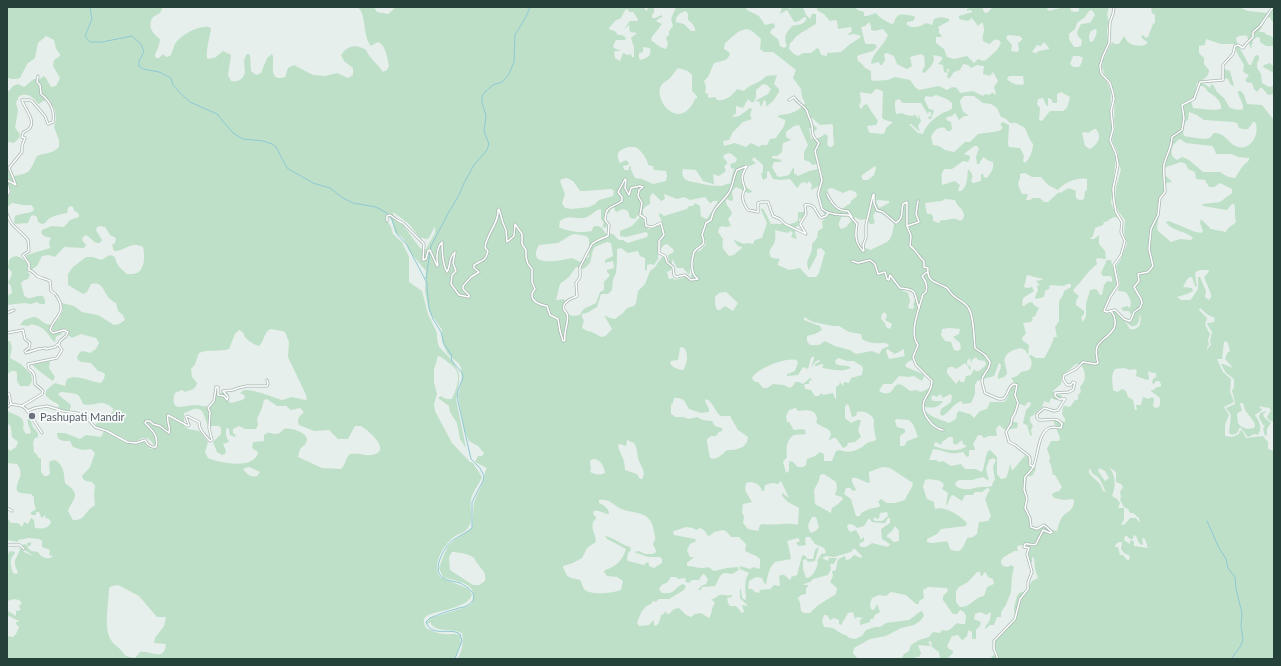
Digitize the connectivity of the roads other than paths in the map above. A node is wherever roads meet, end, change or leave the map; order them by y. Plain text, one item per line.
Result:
1 (1114, 7) edge
2 (1273, 7) edge
3 (38, 76) dead end
4 (789, 100) dead end
5 (7, 180) edge
6 (7, 183) edge
7 (828, 194) dead end
8 (7, 196) edge
9 (918, 200) dead end
10 (828, 213) junction
11 (7, 214) edge
12 (387, 221) dead end
13 (853, 221) junction
14 (907, 226) junction
15 (852, 261) dead end
16 (927, 272) junction
17 (919, 308) junction
18 (14, 310) dead end
19 (1110, 311) junction
20 (7, 313) edge
21 (7, 333) edge
22 (59, 344) junction
23 (267, 380) dead end
24 (7, 393) edge
25 (11, 404) junction
26 (22, 406) junction
27 (7, 407) edge
28 (27, 411) junction
29 (943, 430) dead end
30 (42, 433) dead end
31 (1034, 467) junction
32 (7, 508) edge
33 (12, 511) dead end
34 (7, 545) edge
35 (24, 549) dead end
36 (998, 659) edge

1 - 19 street
2 - 19 street
3 - 5 street
4 - 10 street
6 - 8 street
7 - 13 street
9 - 14 street
10 - 12 street
10 - 13 street
11 - 22 street
13 - 14 street
14 - 16 street
15 - 17 street
16 - 17 street
16 - 31 street
17 - 29 street
18 - 20 street
19 - 31 street
21 - 22 street
22 - 26 street
23 - 28 street
24 - 25 street
25 - 26 street
25 - 27 street
26 - 28 street
28 - 30 street
31 - 36 street
32 - 33 street
34 - 35 street

